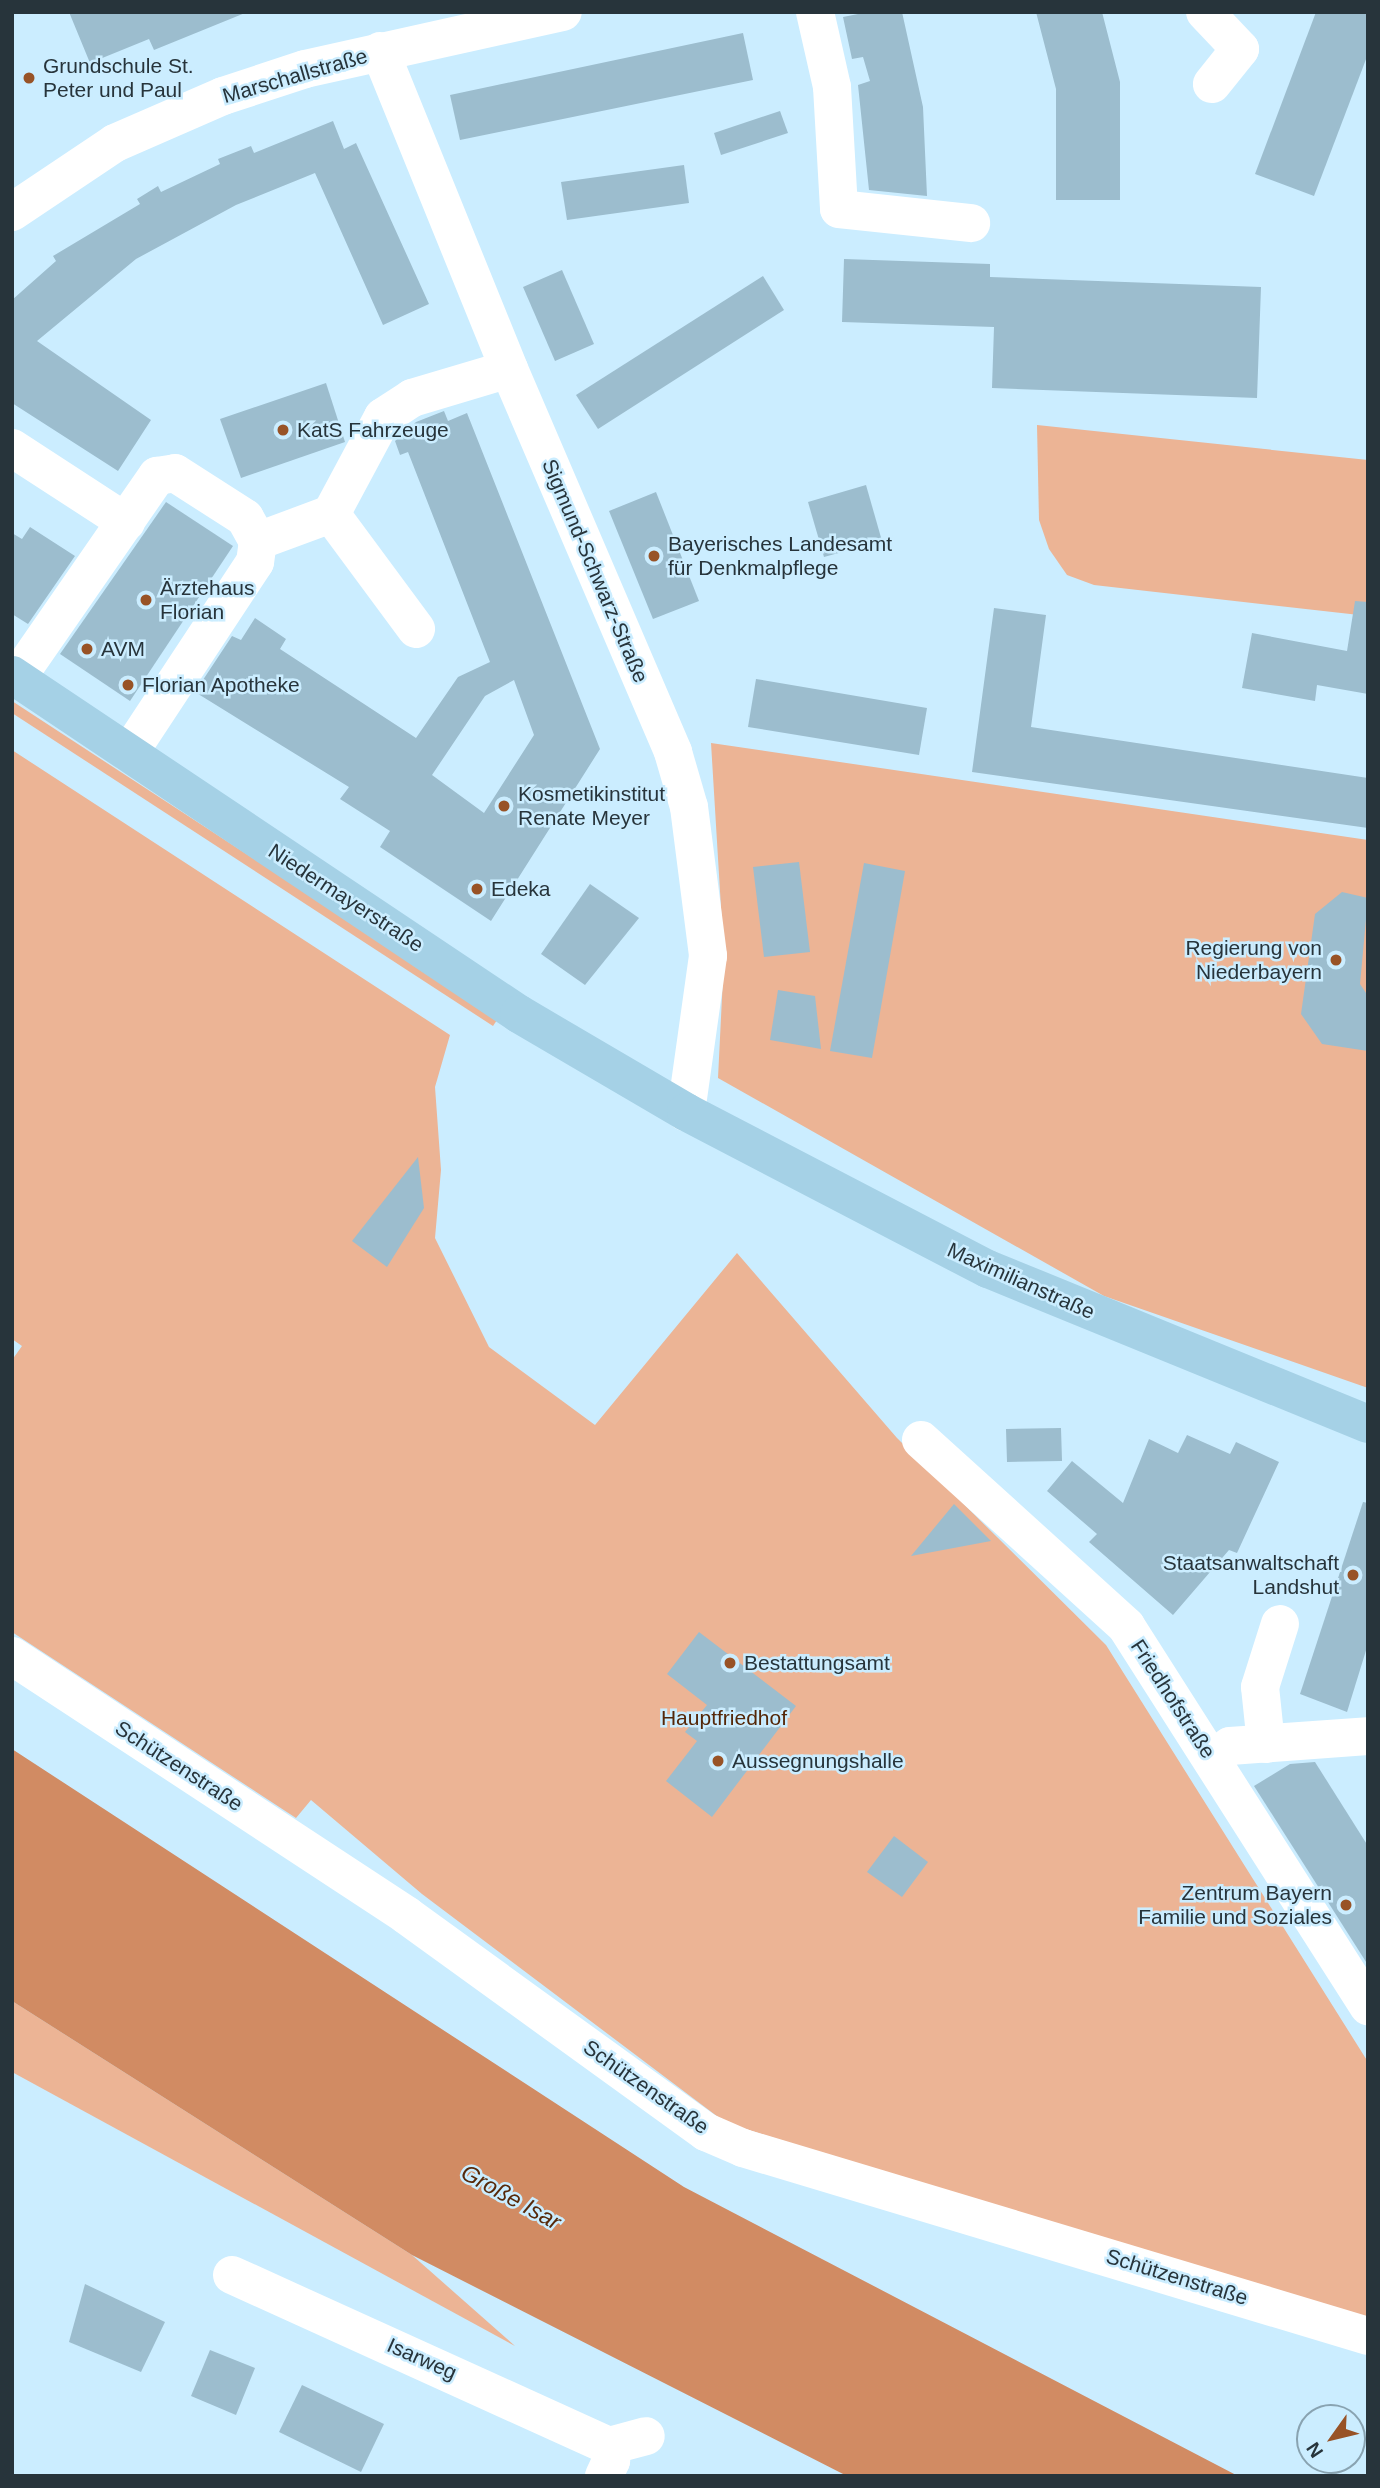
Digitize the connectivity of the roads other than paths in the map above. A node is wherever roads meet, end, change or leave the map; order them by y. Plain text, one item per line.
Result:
1 (562, 12) edge
2 (815, 12) edge
3 (1206, 12) edge
4 (380, 51) junction
5 (1212, 84) dead end
6 (12, 212) edge
7 (971, 223) dead end
8 (509, 369) junction
9 (12, 448) edge
10 (331, 514) junction
11 (126, 522) junction
12 (258, 541) junction
13 (416, 629) dead end
14 (15, 677) edge
15 (129, 753) junction
16 (686, 1112) junction
17 (1368, 1424) edge
18 (921, 1440) dead end
19 (1280, 1624) dead end
20 (12, 1656) edge
21 (1368, 1736) edge
22 (1266, 1744) junction
23 (1212, 1759) junction
24 (1368, 2006) edge
25 (232, 2275) dead end
26 (1368, 2336) edge
27 (646, 2436) dead end
28 (607, 2461) edge

1 - 4 street, Marschallstraße
2 - 7 street
3 - 5 street
4 - 6 street, Marschallstraße
4 - 8 street, Sigmund-Schwarz-Straße
8 - 10 street
8 - 16 street, Sigmund-Schwarz-Straße
9 - 11 street
10 - 12 street
10 - 13 street
11 - 12 street
11 - 14 street
12 - 15 street
14 - 15 main road, Niedermayerstraße
15 - 16 main road, Niedermayerstraße
16 - 17 main road, Maximilianstraße
18 - 23 street, Friedhofstraße
19 - 22 street
20 - 26 street, Schützenstraße
21 - 22 street
22 - 23 street
23 - 24 street, Friedhofstraße
25 - 28 street, Isarweg
27 - 28 street, Isarweg

